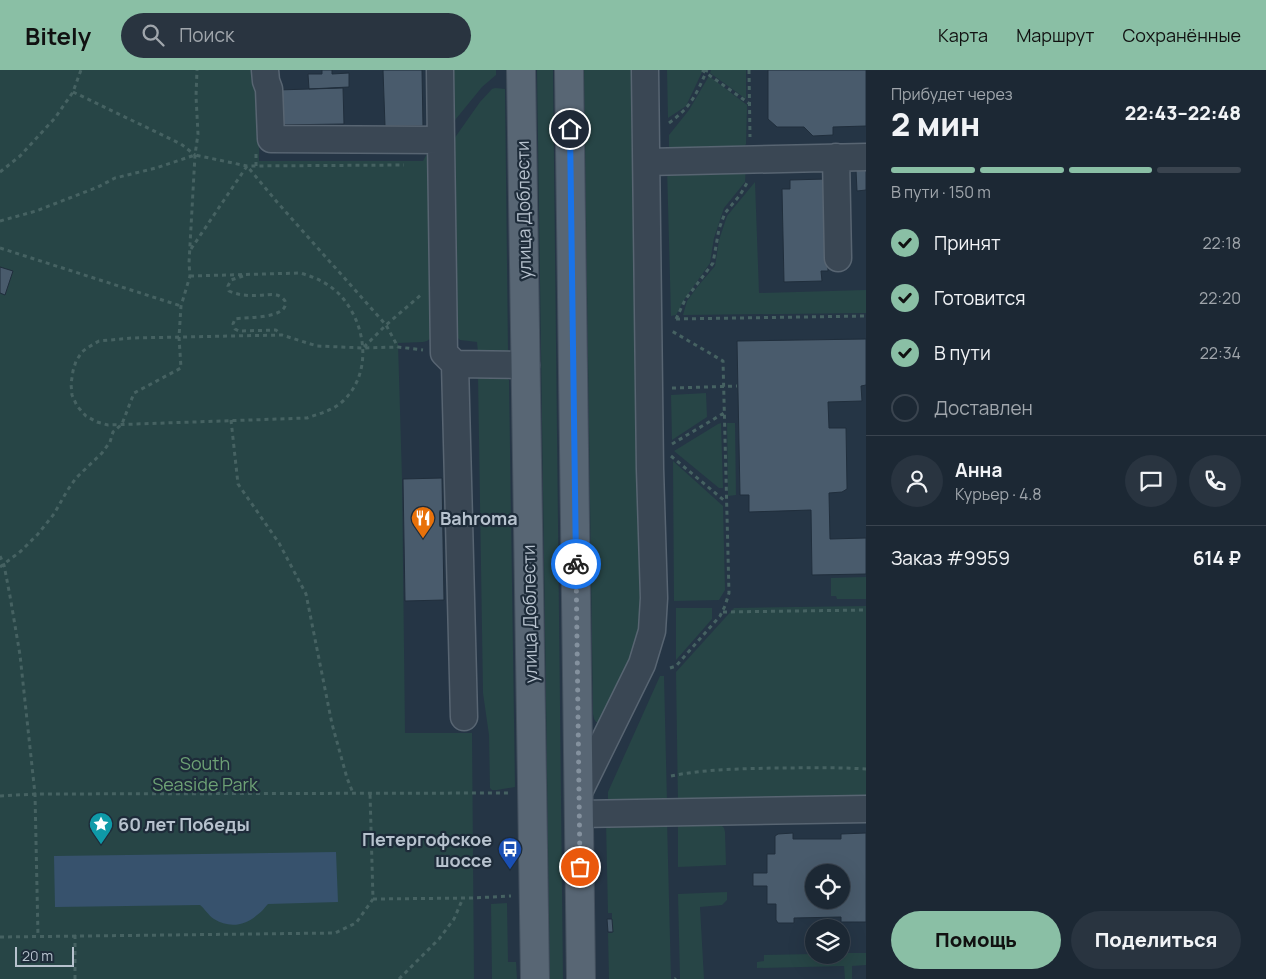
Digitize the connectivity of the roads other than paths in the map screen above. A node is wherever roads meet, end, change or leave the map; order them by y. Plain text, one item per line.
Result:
1 (265, 70) edge
2 (440, 70) edge
3 (521, 70) edge
4 (569, 70) edge
5 (645, 70) edge
6 (441, 153) junction
7 (836, 157) junction
8 (866, 157) edge
9 (646, 162) junction
10 (838, 258) dead end
11 (450, 358) junction
12 (526, 365) junction
13 (464, 717) dead end
14 (579, 803) junction
15 (866, 808) edge
16 (535, 979) edge
17 (581, 979) edge

1 - 6 street
2 - 6 street
3 - 12 main road, улица Доблести
4 - 14 main road
5 - 9 street
6 - 11 street
7 - 8 street
7 - 9 street
7 - 10 street
9 - 14 street
11 - 12 street
11 - 13 street
12 - 16 main road, улица Доблести
14 - 15 street
14 - 17 main road

